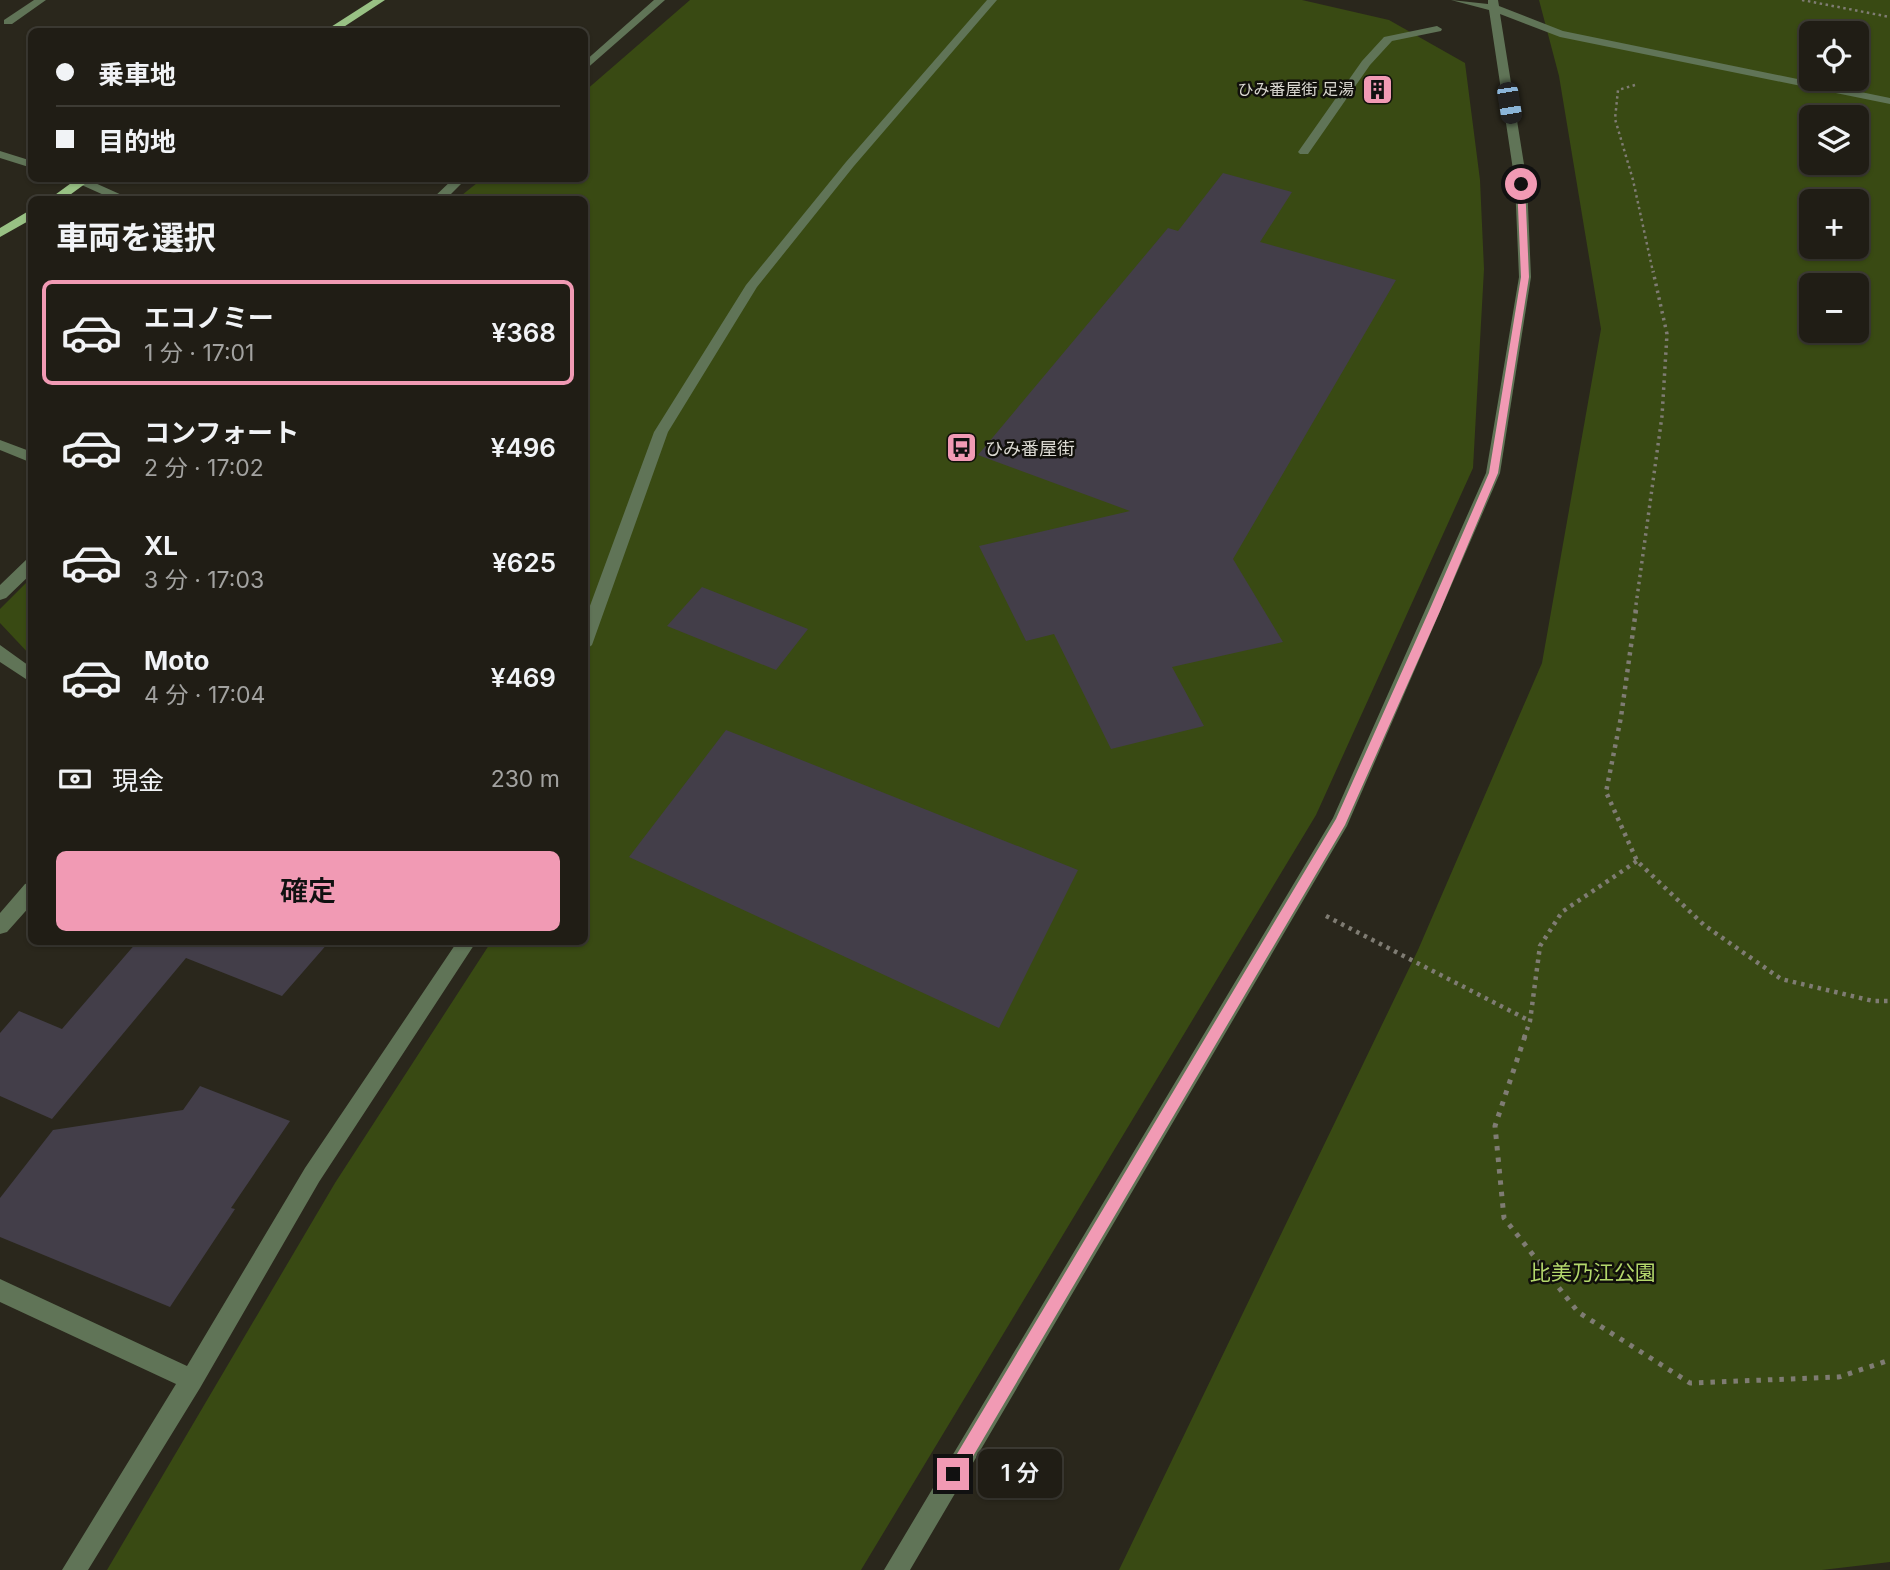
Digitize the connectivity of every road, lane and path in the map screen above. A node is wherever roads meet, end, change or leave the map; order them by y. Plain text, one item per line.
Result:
1 (41, 0) edge
2 (380, 0) edge
3 (660, 0) edge
4 (992, 0) edge
5 (1456, 0) edge
6 (1802, 0) edge
7 (1494, 4) edge
8 (1890, 17) edge
9 (8, 22) dead end
10 (334, 28) edge
11 (1437, 29) dead end
12 (588, 64) edge
13 (1639, 84) dead end
14 (1890, 101) edge
15 (1304, 152) dead end
16 (0, 154) edge
17 (28, 164) edge
18 (77, 182) edge
19 (85, 182) edge
20 (457, 182) edge
21 (59, 196) edge
22 (118, 196) edge
23 (442, 196) edge
24 (28, 216) edge
25 (0, 233) edge
26 (0, 445) edge
27 (28, 456) edge
28 (28, 567) edge
29 (0, 594) edge
30 (588, 634) edge
31 (0, 651) edge
32 (28, 674) edge
33 (1637, 861) junction
34 (28, 894) edge
35 (1295, 900) junction
36 (0, 926) edge
37 (465, 945) edge
38 (1890, 1001) edge
39 (1530, 1021) junction
40 (0, 1290) edge
41 (1890, 1360) edge
42 (192, 1380) junction
43 (74, 1570) edge
44 (896, 1570) edge

1 - 9 street
2 - 10 main road
3 - 12 street
4 - 30 street
5 - 7 street
6 - 8 path
7 - 14 street
7 - 35 street
11 - 15 street
13 - 33 path
16 - 17 street
18 - 21 main road
19 - 22 street
20 - 23 street
24 - 25 main road
26 - 27 street
28 - 29 street
31 - 32 street
33 - 38 path
33 - 39 path
34 - 36 street
35 - 39 path
35 - 44 street
37 - 42 street
39 - 41 path
40 - 42 street
42 - 43 street

